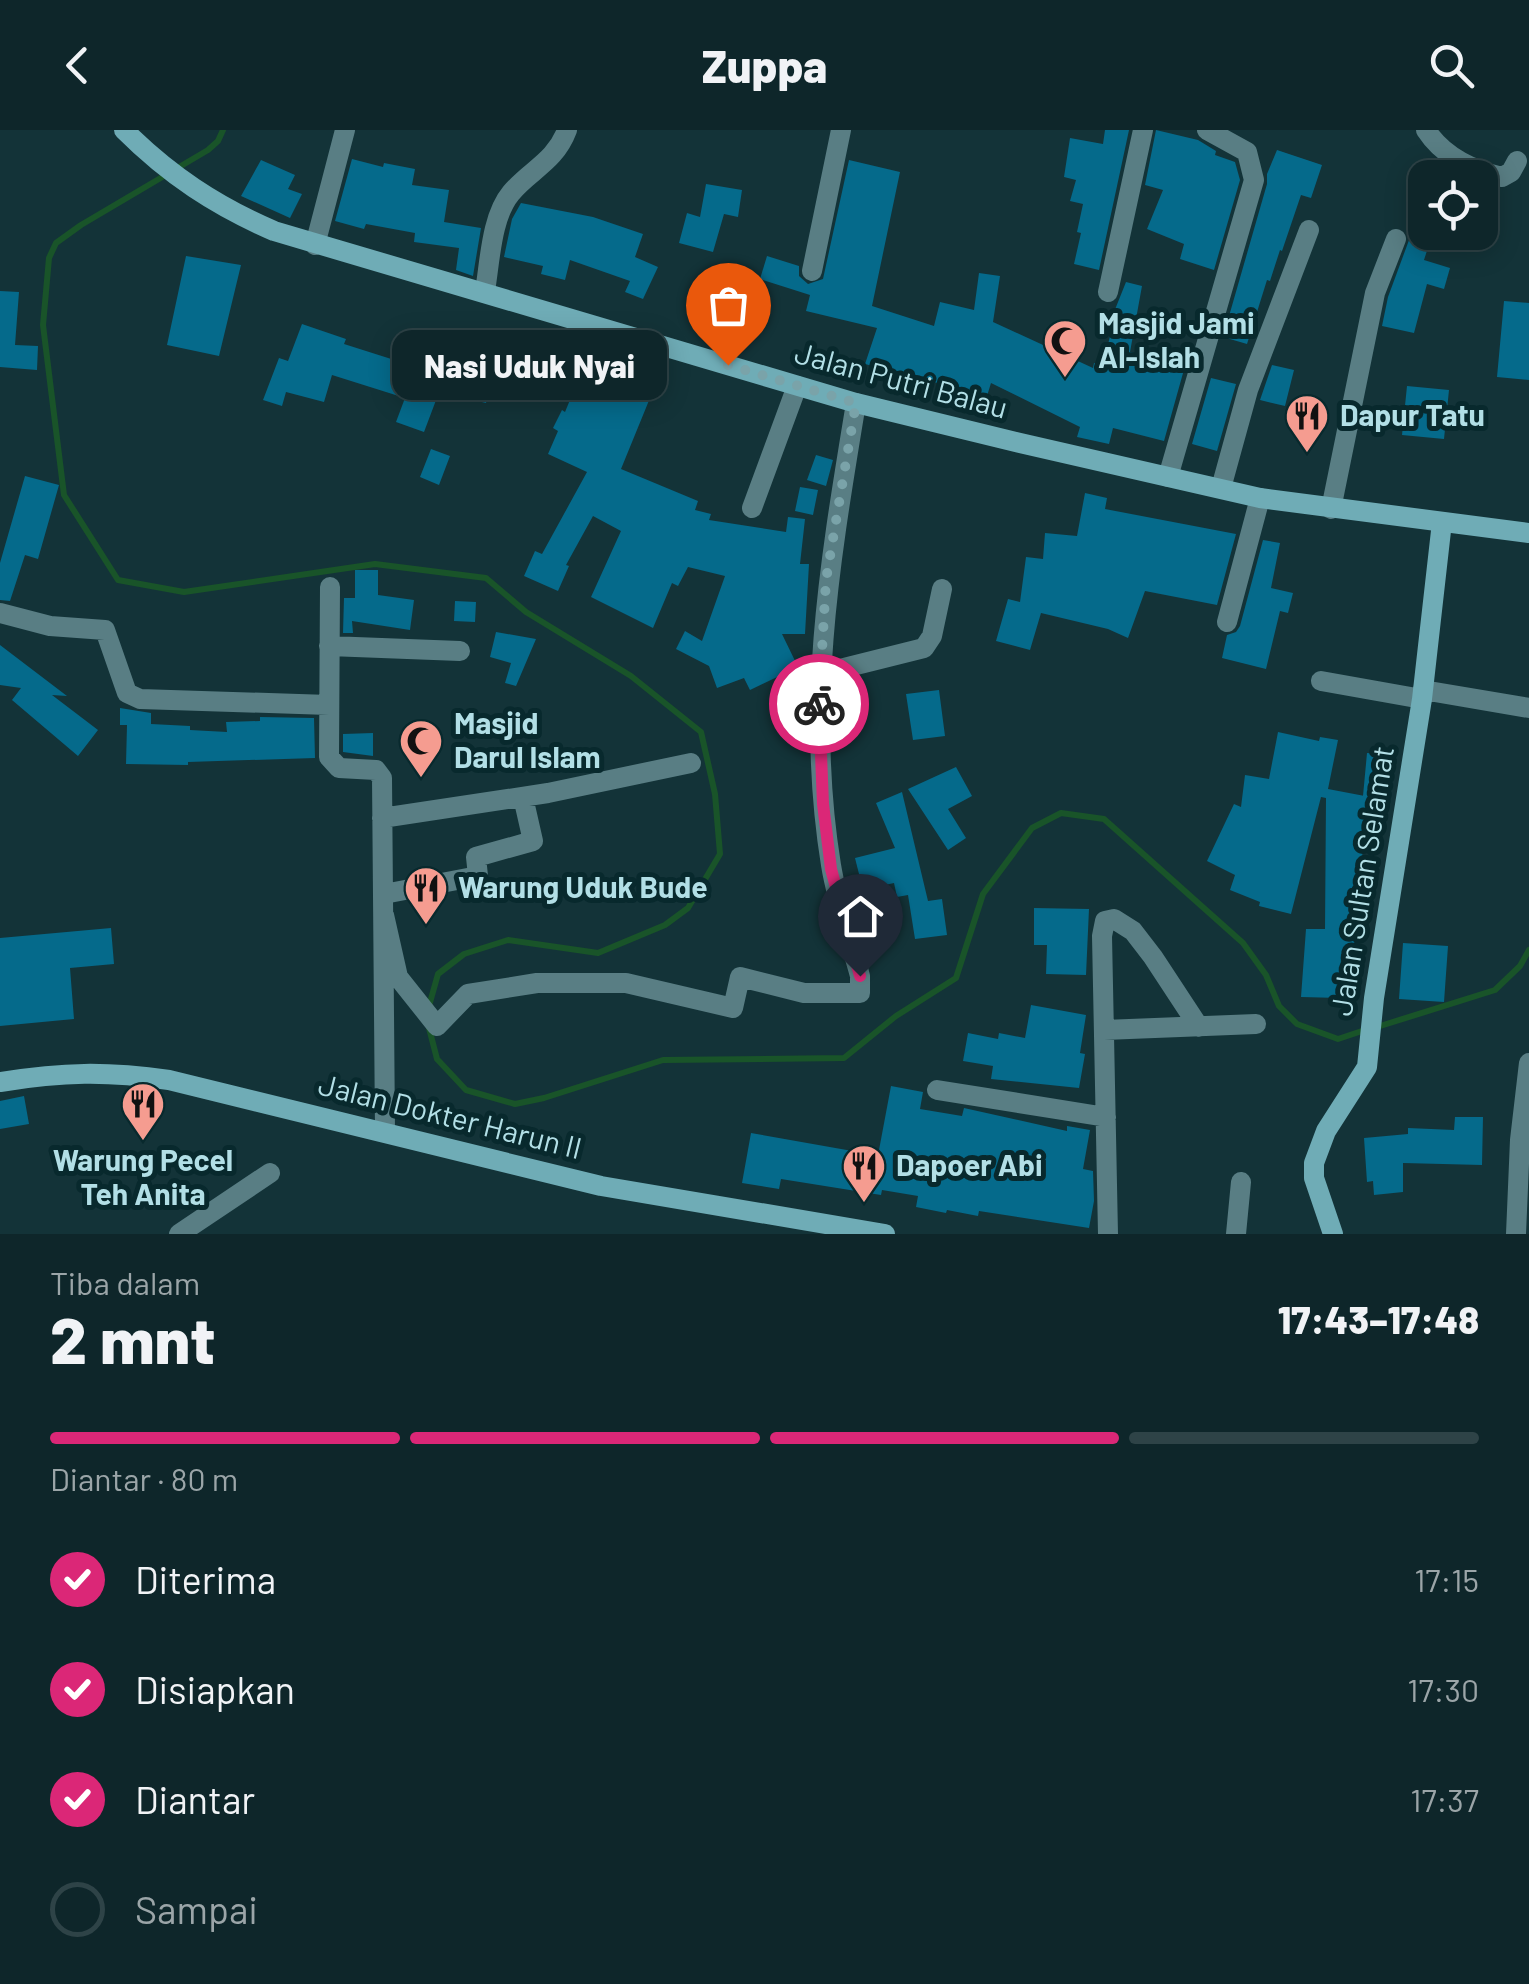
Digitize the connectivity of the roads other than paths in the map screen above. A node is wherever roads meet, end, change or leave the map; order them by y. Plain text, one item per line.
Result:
1 (124, 130) edge
2 (345, 130) edge
3 (568, 130) edge
4 (841, 130) edge
5 (1143, 130) edge
6 (1207, 130) edge
7 (1426, 130) edge
8 (1517, 161) dead end
9 (1308, 230) dead end
10 (1396, 239) dead end
11 (316, 245) junction
12 (812, 271) dead end
13 (485, 291) junction
14 (1108, 292) dead end
15 (797, 386) junction
16 (856, 403) junction
17 (1168, 477) junction
18 (1221, 488) junction
19 (1260, 498) junction
20 (752, 508) dead end
21 (1331, 509) junction
22 (1442, 522) junction
23 (1529, 533) edge
24 (330, 586) dead end
25 (942, 589) dead end
26 (0, 613) edge
27 (1226, 622) dead end
28 (330, 646) junction
29 (460, 651) dead end
30 (820, 674) junction
31 (1321, 681) dead end
32 (1422, 694) junction
33 (329, 705) junction
34 (1529, 708) edge
35 (690, 764) dead end
36 (523, 797) junction
37 (382, 818) junction
38 (384, 904) junction
39 (1256, 1024) dead end
40 (1199, 1027) junction
41 (1104, 1030) junction
42 (1529, 1063) edge
43 (0, 1082) edge
44 (937, 1090) dead end
45 (1106, 1117) junction
46 (385, 1131) junction
47 (270, 1172) dead end
48 (1241, 1182) dead end
49 (783, 1226) edge
50 (178, 1234) edge
51 (885, 1234) edge
52 (1108, 1234) edge
53 (1236, 1234) edge
54 (1334, 1234) edge
55 (1516, 1234) edge

1 - 11 street, Jalan Putri Balau
2 - 11 street
3 - 13 street
4 - 12 street
5 - 14 street
6 - 17 street
7 - 8 street
9 - 18 street
10 - 21 street
11 - 13 street, Jalan Putri Balau
13 - 15 street, Jalan Putri Balau
15 - 16 street, Jalan Putri Balau
15 - 20 street
16 - 17 street, Jalan Putri Balau
16 - 30 street
17 - 18 street, Jalan Putri Balau
18 - 19 street, Jalan Putri Balau
19 - 21 street, Jalan Putri Balau
19 - 27 street
21 - 22 street, Jalan Putri Balau
22 - 23 street, Jalan Putri Balau
22 - 32 street, Jalan Sultan Selamat
24 - 28 street
25 - 30 street
26 - 33 street
28 - 29 street
28 - 33 street
30 - 38 street
31 - 32 street
32 - 34 street
32 - 54 street, Jalan Sultan Selamat
33 - 37 street
35 - 36 street
36 - 37 street
36 - 38 street
37 - 38 street
38 - 46 street
39 - 40 street
40 - 41 street
40 - 41 street
41 - 45 street
42 - 55 street
43 - 46 street, Jalan Dokter Harun II
44 - 45 street
45 - 52 street
46 - 49 street, Jalan Dokter Harun II
47 - 50 street
48 - 53 street
49 - 51 street, Jalan Dokter Harun II

